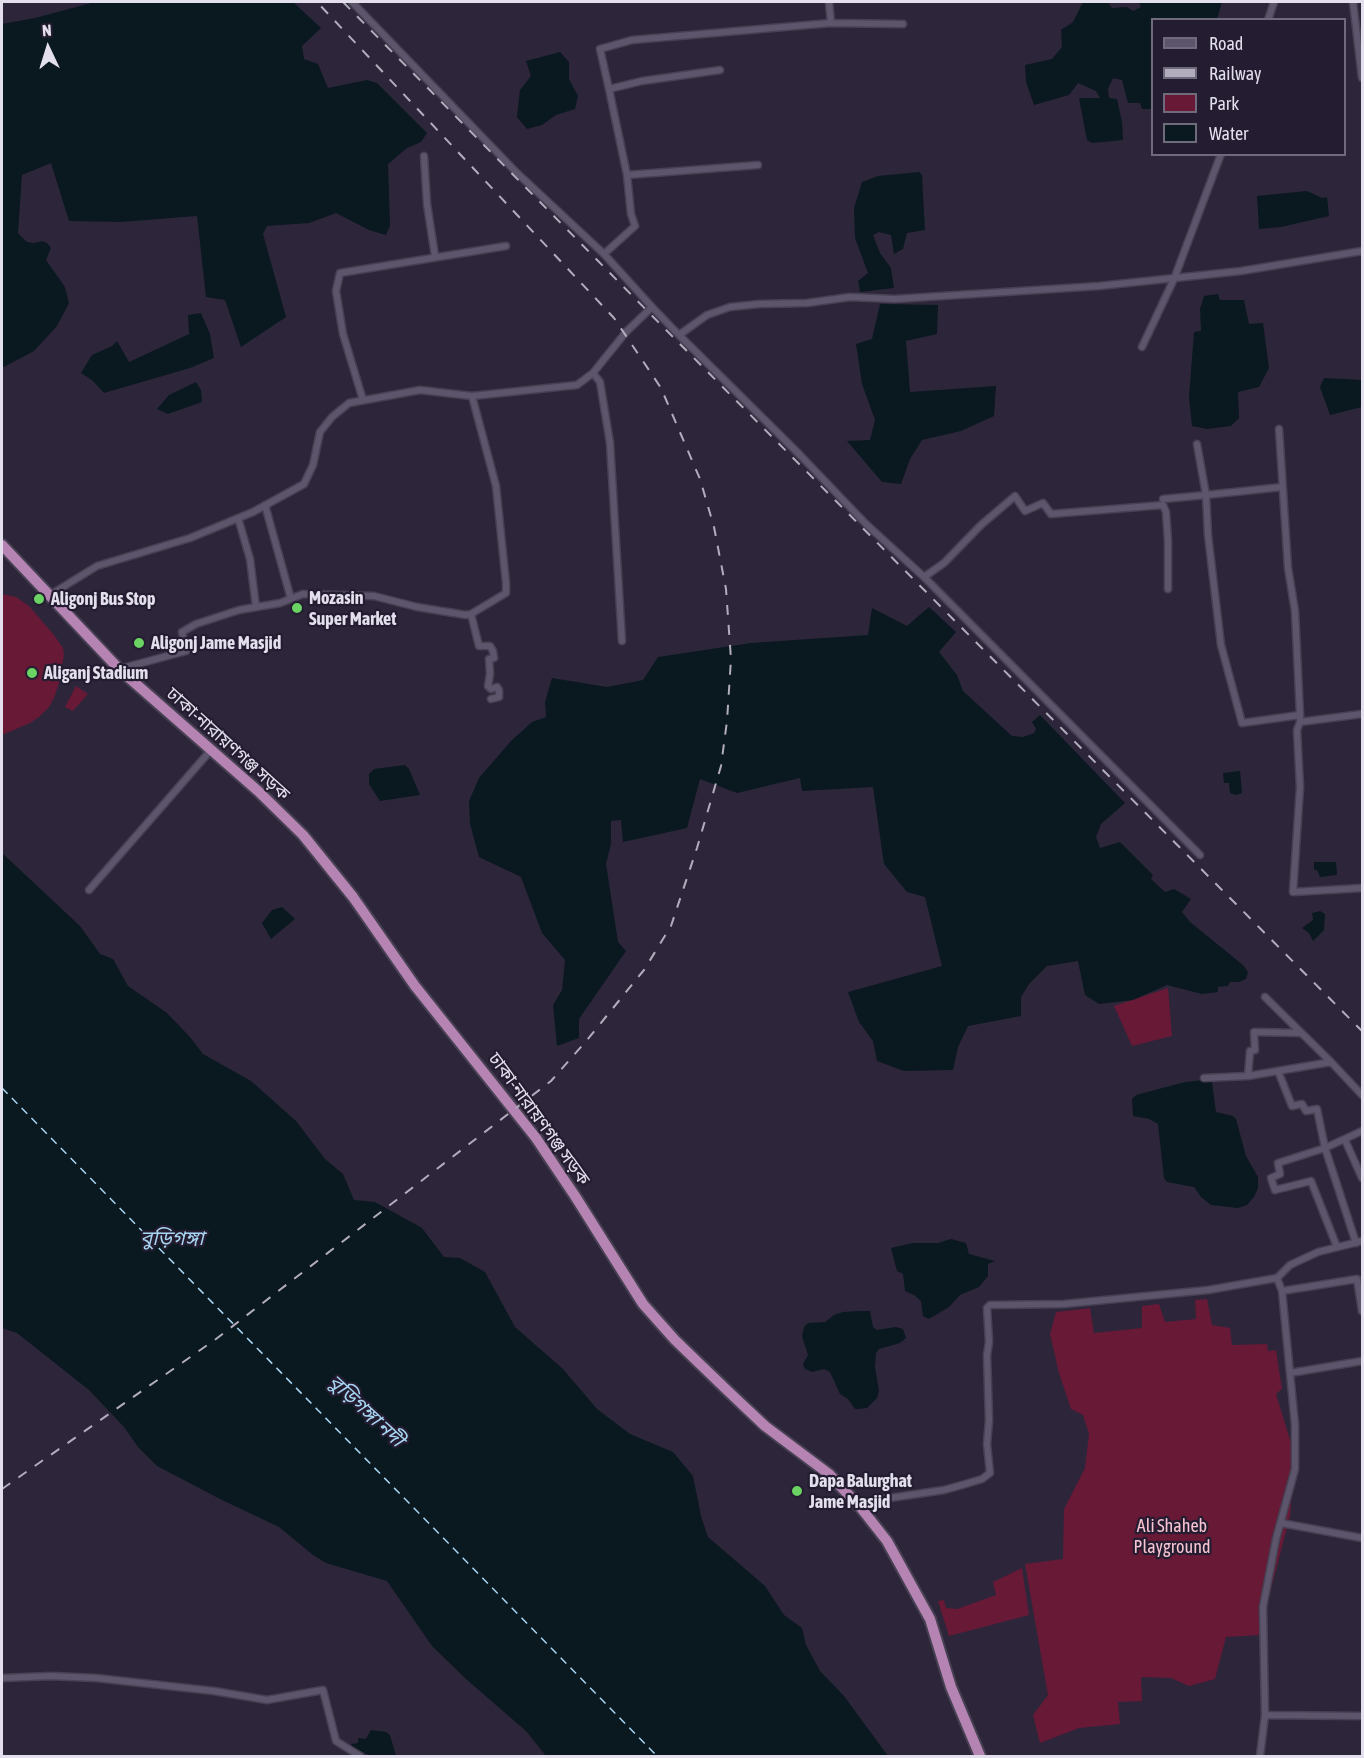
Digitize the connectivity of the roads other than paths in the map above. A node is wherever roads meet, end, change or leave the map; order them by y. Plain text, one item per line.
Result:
1 (352, 2) edge
2 (829, 2) edge
3 (1274, 2) edge
4 (1353, 2) edge
5 (1269, 18) edge
6 (831, 23) junction
7 (903, 24) dead end
8 (720, 70) dead end
9 (1362, 78) edge
10 (609, 89) junction
11 (424, 156) dead end
12 (1220, 156) edge
13 (758, 165) dead end
14 (627, 175) junction
15 (506, 246) dead end
16 (1362, 251) edge
17 (604, 254) junction
18 (435, 256) junction
19 (1174, 279) junction
20 (651, 307) junction
21 (679, 335) junction
22 (1142, 347) dead end
23 (593, 373) junction
24 (472, 396) junction
25 (363, 400) junction
26 (1280, 429) dead end
27 (1197, 444) dead end
28 (1282, 487) junction
29 (1206, 495) junction
30 (1163, 499) dead end
31 (265, 505) junction
32 (238, 518) junction
33 (2, 545) edge
34 (924, 577) junction
35 (1168, 589) dead end
36 (50, 595) junction
37 (291, 599) junction
38 (256, 607) junction
39 (471, 614) junction
40 (622, 641) dead end
41 (119, 669) junction
42 (491, 699) dead end
43 (1362, 714) edge
44 (1300, 718) junction
45 (211, 750) junction
46 (1200, 855) dead end
47 (1362, 888) edge
48 (89, 890) dead end
49 (1265, 997) dead end
50 (1301, 1033) junction
51 (1331, 1062) junction
52 (1278, 1071) junction
53 (1248, 1076) junction
54 (1204, 1078) dead end
55 (1362, 1095) edge
56 (1362, 1131) edge
57 (1346, 1140) junction
58 (1325, 1148) junction
59 (1362, 1178) edge
60 (1359, 1242) edge
61 (1337, 1247) junction
62 (1276, 1278) junction
63 (1360, 1279) edge
64 (1282, 1291) junction
65 (1362, 1311) edge
66 (1362, 1361) edge
67 (1290, 1373) junction
68 (861, 1508) junction
69 (1281, 1523) junction
70 (1362, 1538) edge
71 (2, 1678) edge
72 (1265, 1715) junction
73 (1362, 1716) edge
74 (360, 1756) edge
75 (980, 1756) edge
76 (1260, 1756) edge

1 - 17 street
2 - 6 street
3 - 5 street
4 - 9 street
6 - 7 street
6 - 10 street
8 - 10 street
10 - 14 street
11 - 18 street
12 - 19 street
13 - 14 street
14 - 17 street
15 - 18 street
16 - 19 street
17 - 20 street
18 - 25 street
19 - 21 street
19 - 22 street
20 - 21 street
20 - 23 street
21 - 34 street
23 - 24 street
23 - 40 street
24 - 25 street
24 - 39 street
25 - 31 street
26 - 28 street
27 - 29 street
28 - 29 street
28 - 44 street
29 - 30 street
29 - 44 street
31 - 32 street
31 - 37 street
32 - 36 street
32 - 38 street
33 - 36 highway, ঢাকা-নারায়ণগঞ্জ সড়ক
34 - 35 street
34 - 46 street
36 - 41 highway, ঢাকা-নারায়ণগঞ্জ সড়ক
37 - 38 street
37 - 39 street
38 - 41 street
39 - 42 street
41 - 45 highway, ঢাকা-নারায়ণগঞ্জ সড়ক
43 - 44 street
44 - 47 street
45 - 48 street
45 - 68 highway, ঢাকা-নারায়ণগঞ্জ সড়ক
49 - 50 street
50 - 51 street
50 - 53 street
51 - 52 street
51 - 55 street
52 - 53 street
52 - 58 street
53 - 54 street
56 - 57 street
57 - 58 street
57 - 59 street
58 - 60 street
58 - 61 street
60 - 61 street
61 - 62 street
62 - 64 street
62 - 68 street
63 - 64 street
63 - 65 street
64 - 67 street
66 - 67 street
67 - 69 street
68 - 75 highway, ঢাকা-নারায়ণগঞ্জ সড়ক
69 - 70 street
69 - 72 street
71 - 74 street
72 - 73 street
72 - 76 street

